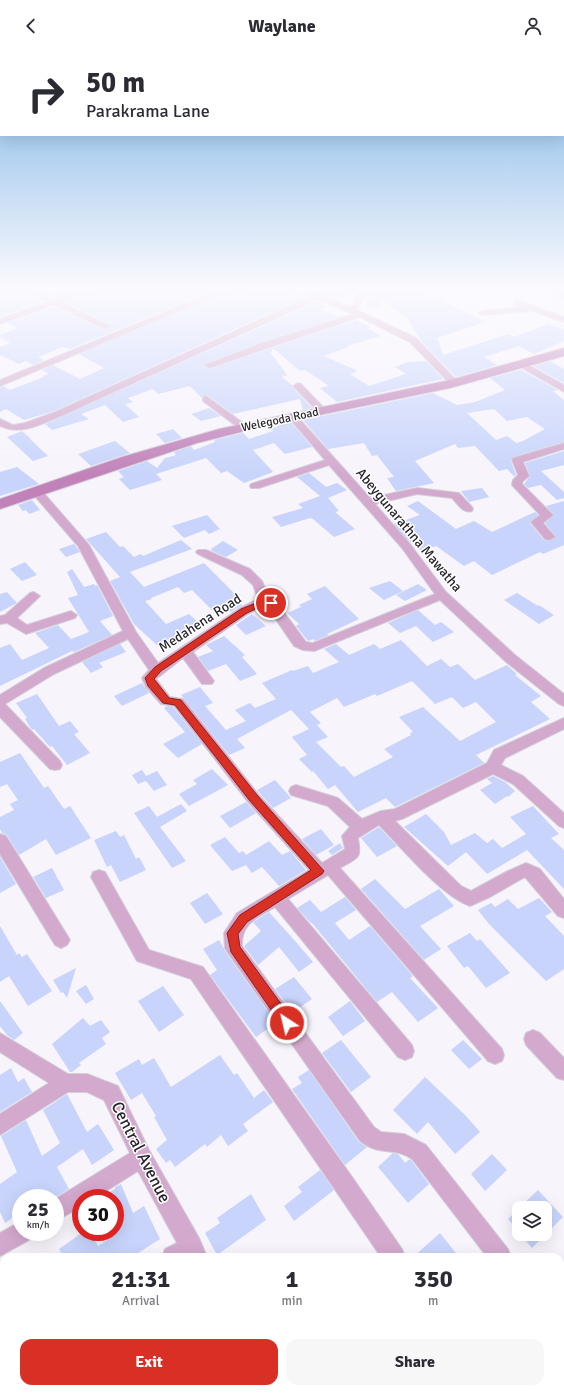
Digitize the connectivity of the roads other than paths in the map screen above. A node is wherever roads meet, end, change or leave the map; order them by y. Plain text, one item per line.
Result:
1 (78, 351) edge
2 (198, 351) edge
3 (249, 351) edge
4 (423, 351) edge
5 (564, 352) edge
6 (208, 365) dead end
7 (524, 365) junction
8 (0, 383) edge
9 (455, 384) junction
10 (298, 386) dead end
11 (564, 388) edge
12 (206, 399) dead end
13 (322, 411) junction
14 (293, 417) junction
15 (0, 422) edge
16 (243, 427) junction
17 (564, 446) edge
18 (331, 461) junction
19 (255, 486) dead end
20 (37, 492) junction
21 (367, 502) junction
22 (0, 504) edge
23 (468, 509) dead end
24 (549, 537) dead end
25 (202, 552) dead end
26 (442, 595) junction
27 (34, 596) dead end
28 (266, 602) junction
29 (71, 615) dead end
30 (4, 620) edge
31 (130, 632) junction
32 (185, 651) junction
33 (158, 669) junction
34 (207, 681) dead end
35 (0, 701) edge
36 (564, 702) edge
37 (0, 708) edge
38 (564, 723) edge
39 (55, 765) dead end
40 (493, 768) junction
41 (296, 791) dead end
42 (381, 817) junction
43 (564, 822) edge
44 (360, 826) junction
45 (0, 840) edge
46 (324, 869) junction
47 (99, 877) dead end
48 (276, 897) junction
49 (564, 911) edge
50 (61, 940) dead end
51 (533, 1039) dead end
52 (0, 1042) edge
53 (406, 1051) dead end
54 (495, 1055) dead end
55 (564, 1071) edge
56 (66, 1084) junction
57 (0, 1125) edge
58 (142, 1157) junction
59 (64, 1205) edge
60 (12, 1238) edge
61 (0, 1245) edge
62 (193, 1251) edge
63 (391, 1253) edge
64 (497, 1253) edge

1 - 8 street
2 - 15 street
3 - 6 street
4 - 9 street
5 - 7 street, Welegoda Road
7 - 9 street, Welegoda Road
7 - 11 street
9 - 13 street, Welegoda Road
10 - 13 street
12 - 16 street
13 - 14 street, Welegoda Road
14 - 16 street, Welegoda Road
14 - 18 street, Abeygunarathna Mawatha
16 - 20 street, Welegoda Road
17 - 24 street
18 - 19 street
18 - 21 street, Abeygunarathna Mawatha
20 - 22 street, Welegoda Road
20 - 31 street, Medahena Road
21 - 23 street
21 - 26 street, Abeygunarathna Mawatha
25 - 28 street
26 - 28 street
26 - 36 street, Abeygunarathna Mawatha
27 - 30 street
28 - 32 street, Medahena Road
29 - 30 street
31 - 33 street, Medahena Road
31 - 35 street
32 - 33 street, Medahena Road
32 - 34 street
33 - 46 street
37 - 39 street
38 - 40 street
40 - 42 street
40 - 43 street
41 - 44 street
42 - 44 street
42 - 49 street
44 - 46 street
45 - 50 street
46 - 48 street
46 - 54 street
47 - 63 street
48 - 53 street
48 - 64 street
51 - 55 street
52 - 56 street
56 - 57 street
56 - 58 street, Central Avenue
58 - 59 street
58 - 62 street, Central Avenue
60 - 61 street

